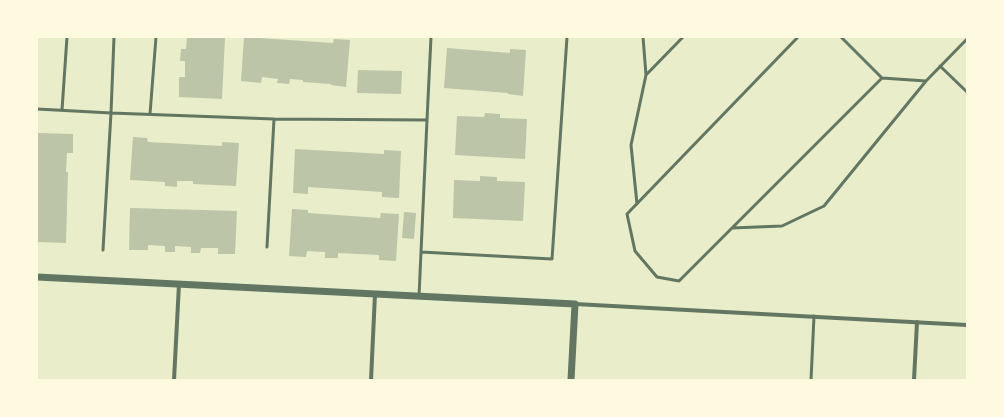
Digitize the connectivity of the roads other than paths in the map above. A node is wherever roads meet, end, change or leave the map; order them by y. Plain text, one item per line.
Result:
1 (67, 37) edge
2 (114, 37) edge
3 (156, 37) edge
4 (431, 37) edge
5 (567, 37) edge
6 (643, 37) edge
7 (682, 37) edge
8 (798, 37) edge
9 (841, 37) edge
10 (967, 39) edge
11 (940, 66) junction
12 (646, 75) junction
13 (882, 78) junction
14 (926, 81) junction
15 (967, 92) edge
16 (37, 109) edge
17 (62, 110) junction
18 (111, 113) junction
19 (150, 114) junction
20 (274, 119) junction
21 (427, 120) junction
22 (637, 204) junction
23 (732, 228) junction
24 (267, 247) dead end
25 (103, 250) dead end
26 (421, 252) junction
27 (37, 277) edge
28 (179, 284) junction
29 (375, 294) junction
30 (420, 296) junction
31 (575, 304) junction
32 (814, 316) junction
33 (917, 322) junction
34 (967, 325) edge
35 (174, 380) edge
36 (371, 380) edge
37 (571, 380) edge
38 (811, 380) edge
39 (914, 380) edge

1 - 17 lane
2 - 18 lane
3 - 19 lane
4 - 21 lane
5 - 26 lane
6 - 12 lane
7 - 12 lane
8 - 22 lane
9 - 13 lane
10 - 11 lane
11 - 14 lane
11 - 15 lane
12 - 22 lane
13 - 14 lane
13 - 23 lane
14 - 23 lane
16 - 17 lane
17 - 18 lane
18 - 19 lane
18 - 25 lane
19 - 20 lane
20 - 21 lane
20 - 24 lane
21 - 26 lane
22 - 23 lane
26 - 30 lane
27 - 28 street
28 - 29 street
28 - 35 street
29 - 30 street
29 - 36 street
30 - 31 street
31 - 32 street
31 - 37 street
32 - 33 street
32 - 38 lane
33 - 34 street
33 - 39 street

